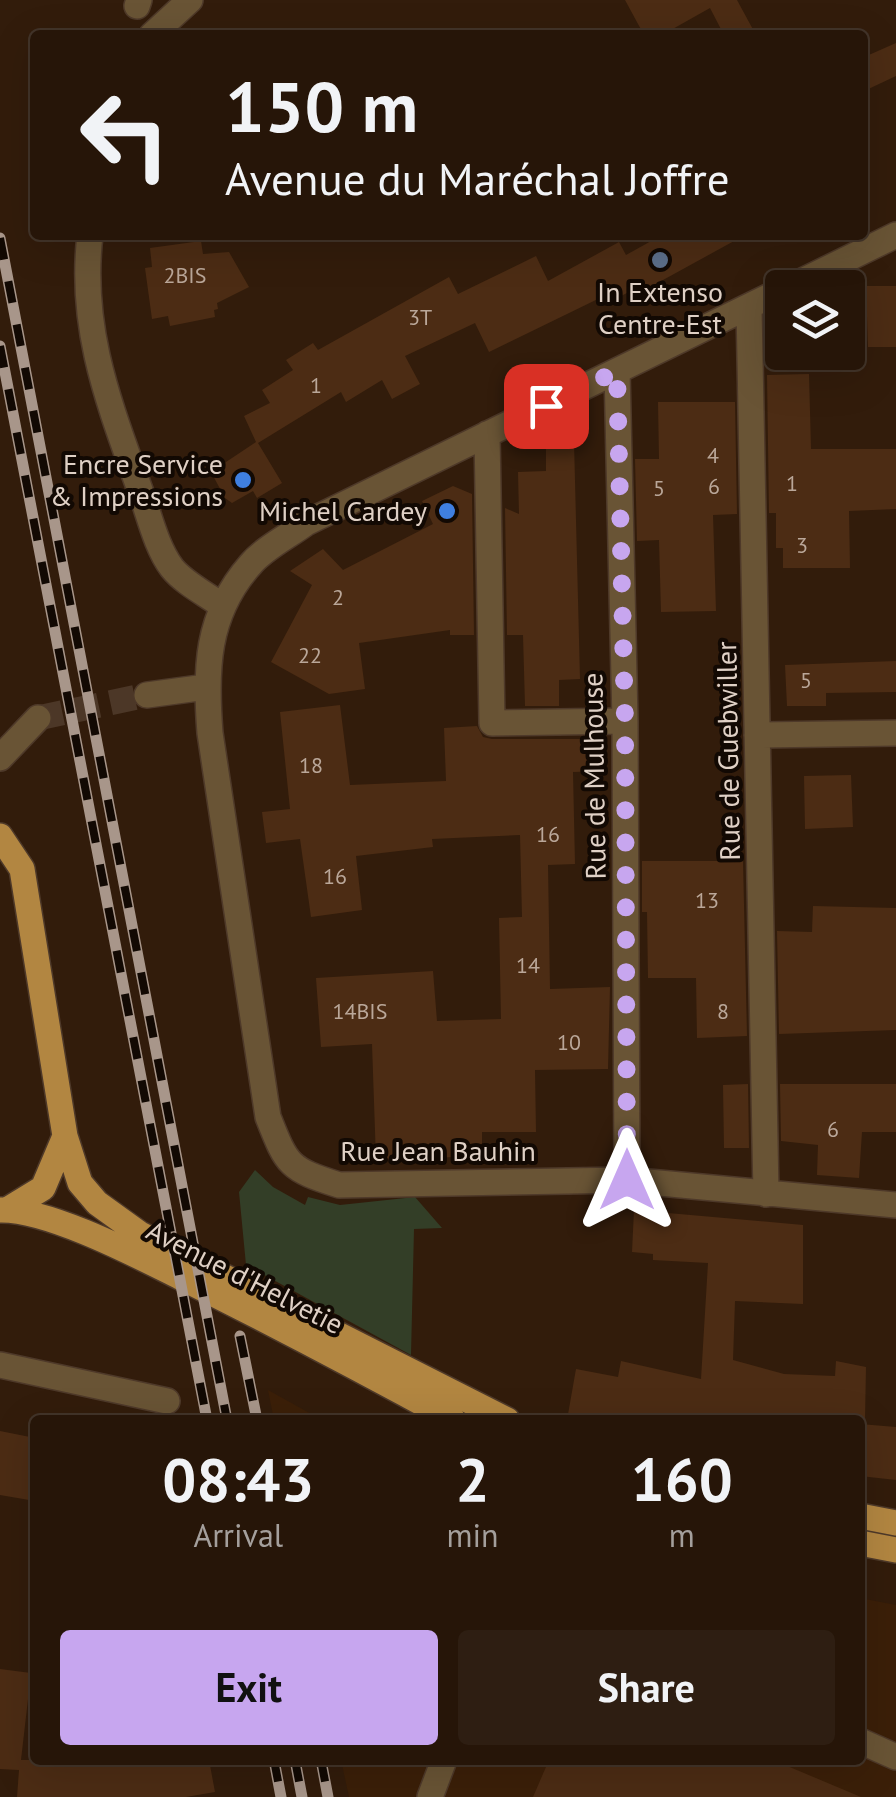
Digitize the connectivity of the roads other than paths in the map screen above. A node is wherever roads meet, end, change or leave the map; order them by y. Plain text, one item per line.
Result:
1 (190, 0) edge
2 (157, 30) edge
3 (896, 235) edge
4 (90, 240) edge
5 (824, 270) edge
6 (765, 298) edge
7 (749, 306) junction
8 (617, 371) junction
9 (487, 434) junction
10 (222, 605) junction
11 (206, 687) junction
12 (148, 695) tunnel mouth
13 (38, 718) tunnel mouth
14 (625, 721) junction
15 (896, 733) edge
16 (757, 735) junction
17 (0, 758) edge
18 (0, 836) edge
19 (65, 1136) junction
20 (627, 1180) junction
21 (766, 1194) junction
22 (896, 1205) edge
23 (4, 1210) edge
24 (0, 1366) edge
25 (167, 1401) dead end
26 (445, 1415) edge
27 (497, 1415) edge
28 (865, 1517) edge
29 (896, 1523) edge
30 (865, 1544) edge
31 (896, 1550) edge
32 (865, 1743) edge
33 (896, 1757) edge
34 (442, 1765) edge
35 (430, 1797) edge

1 - 2 street
3 - 5 street, Rue Jean Bauhin
4 - 10 street
6 - 7 street, Rue Jean Bauhin
7 - 8 street, Rue Jean Bauhin
7 - 16 street, Rue de Guebwiller
8 - 9 street, Rue Jean Bauhin
8 - 14 street, Rue de Mulhouse
9 - 10 street, Rue Jean Bauhin
9 - 14 street
10 - 11 street, Rue Jean Bauhin
11 - 12 street
11 - 20 street, Rue Jean Bauhin
13 - 17 street
14 - 20 street, Rue de Mulhouse
15 - 16 street
16 - 21 street, Rue de Guebwiller
18 - 19 main road, Avenue d'Helvetie
19 - 23 main road
19 - 27 main road, Avenue d'Helvetie
20 - 21 street, Rue Jean Bauhin
21 - 22 street, Rue Jean Bauhin
23 - 26 main road, Avenue d'Helvetie
24 - 25 street
28 - 29 main road
30 - 31 main road
32 - 33 street
34 - 35 street

